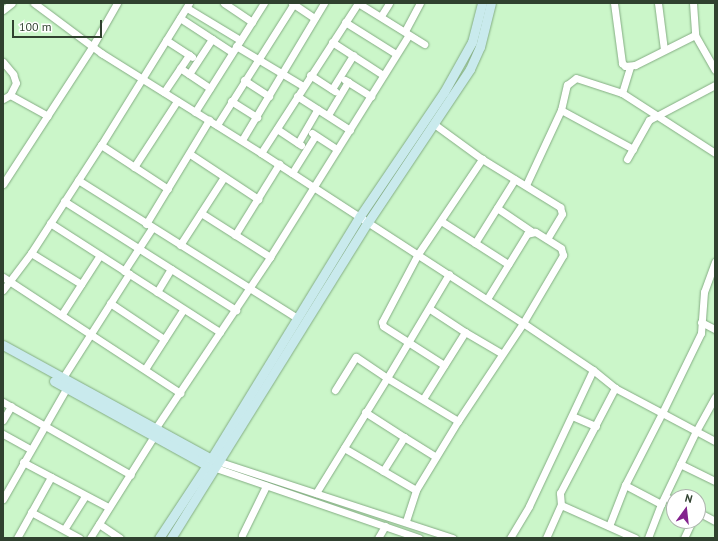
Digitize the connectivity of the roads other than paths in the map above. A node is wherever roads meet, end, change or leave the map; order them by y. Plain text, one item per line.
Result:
1 (12, 3) edge
2 (34, 3) edge
3 (117, 3) edge
4 (224, 3) edge
5 (264, 3) edge
6 (293, 3) edge
7 (324, 3) edge
8 (358, 3) edge
9 (389, 3) edge
10 (419, 3) edge
11 (482, 3) edge
12 (491, 3) edge
13 (614, 3) edge
14 (658, 3) edge
15 (693, 3) edge
16 (188, 5) edge
17 (233, 5) edge
18 (3, 10) edge
19 (381, 16) junction
20 (180, 18) junction
21 (314, 18) junction
22 (252, 22) junction
23 (345, 22) junction
24 (406, 34) junction
25 (695, 35) junction
26 (212, 39) junction
27 (166, 40) junction
28 (332, 42) junction
29 (424, 44) dead end
30 (92, 46) junction
31 (236, 46) junction
32 (664, 50) junction
33 (396, 54) junction
34 (189, 55) junction
35 (353, 55) junction
36 (257, 59) junction
37 (198, 60) junction
38 (3, 62) edge
39 (630, 67) junction
40 (180, 68) junction
41 (715, 70) edge
42 (281, 73) junction
43 (189, 74) junction
44 (310, 75) junction
45 (383, 75) junction
46 (142, 77) junction
47 (340, 77) junction
48 (244, 80) junction
49 (348, 82) junction
50 (715, 84) edge
51 (304, 86) junction
52 (210, 88) junction
53 (332, 89) junction
54 (164, 92) junction
55 (622, 93) junction
56 (10, 94) junction
57 (340, 95) junction
58 (269, 96) junction
59 (297, 96) junction
60 (371, 96) junction
61 (3, 99) edge
62 (177, 101) junction
63 (232, 101) junction
64 (318, 109) junction
65 (561, 110) junction
66 (195, 112) junction
67 (48, 116) junction
68 (256, 116) junction
69 (328, 116) junction
70 (655, 116) junction
71 (209, 120) junction
72 (434, 124) junction
73 (217, 125) junction
74 (277, 129) junction
75 (306, 130) junction
76 (350, 130) junction
77 (315, 136) junction
78 (242, 140) junction
79 (298, 143) junction
80 (101, 145) junction
81 (307, 148) junction
82 (337, 149) junction
83 (633, 149) junction
84 (262, 153) junction
85 (715, 153) edge
86 (190, 154) junction
87 (482, 159) junction
88 (627, 159) dead end
89 (279, 164) junction
90 (134, 167) junction
91 (292, 172) junction
92 (224, 177) junction
93 (515, 179) junction
94 (78, 180) junction
95 (3, 184) edge
96 (526, 185) junction
97 (312, 186) junction
98 (168, 189) junction
99 (258, 199) junction
100 (64, 201) junction
101 (497, 208) junction
102 (201, 213) junction
103 (364, 219) junction
104 (441, 221) junction
105 (50, 223) junction
106 (149, 226) junction
107 (531, 232) junction
108 (235, 235) junction
109 (547, 239) junction
110 (475, 243) junction
111 (180, 245) junction
112 (139, 248) junction
113 (31, 253) junction
114 (418, 254) junction
115 (100, 255) junction
116 (270, 257) junction
117 (715, 262) edge
118 (508, 264) junction
119 (171, 269) junction
120 (127, 273) junction
121 (449, 274) junction
122 (3, 277) edge
123 (10, 281) junction
124 (712, 281) edge
125 (80, 284) junction
126 (250, 288) junction
127 (3, 290) edge
128 (156, 292) junction
129 (487, 299) junction
130 (110, 304) junction
131 (430, 308) junction
132 (183, 310) junction
133 (236, 310) junction
134 (62, 314) junction
135 (297, 318) junction
136 (701, 322) junction
137 (523, 323) junction
138 (715, 328) edge
139 (220, 332) junction
140 (465, 332) junction
141 (92, 334) junction
142 (164, 339) junction
143 (408, 343) junction
144 (3, 345) edge
145 (3, 352) edge
146 (502, 353) junction
147 (444, 366) junction
148 (146, 369) junction
149 (593, 370) junction
150 (387, 378) junction
151 (62, 379) junction
152 (66, 388) junction
153 (615, 388) junction
154 (336, 390) dead end
155 (180, 393) junction
156 (715, 397) edge
157 (422, 399) junction
158 (3, 402) edge
159 (11, 406) junction
160 (365, 412) junction
161 (662, 413) junction
162 (572, 416) junction
163 (3, 420) edge
164 (458, 421) junction
165 (45, 426) junction
166 (596, 426) junction
167 (696, 431) junction
168 (155, 432) junction
169 (3, 434) edge
170 (404, 437) junction
171 (715, 441) edge
172 (344, 448) junction
173 (30, 449) junction
174 (435, 456) junction
175 (23, 462) junction
176 (213, 463) junction
177 (680, 464) junction
178 (383, 471) junction
179 (131, 475) junction
180 (51, 477) junction
181 (715, 481) edge
182 (625, 485) junction
183 (266, 486) junction
184 (669, 489) edge
185 (416, 490) junction
186 (316, 493) junction
187 (86, 496) junction
188 (666, 497) edge
189 (3, 499) edge
190 (661, 504) junction
191 (561, 505) junction
192 (108, 508) junction
193 (31, 512) junction
194 (706, 516) edge
195 (406, 521) junction
196 (715, 521) edge
197 (99, 524) junction
198 (385, 526) junction
199 (609, 526) junction
200 (64, 528) junction
201 (243, 537) edge
202 (17, 538) edge
203 (80, 538) edge
204 (90, 538) edge
205 (120, 538) edge
206 (159, 538) edge
207 (171, 538) edge
208 (378, 538) edge
209 (419, 538) edge
210 (453, 538) edge
211 (510, 538) edge
212 (546, 538) edge
213 (635, 538) edge
214 (648, 538) edge

1 - 18 street
2 - 30 street
3 - 30 street
4 - 17 street
5 - 22 street
6 - 21 street
6 - 36 street
7 - 21 street
8 - 19 street
8 - 23 street
9 - 19 street
10 - 24 street
11 - 103 main road
12 - 72 main road
13 - 39 street
14 - 32 street
15 - 25 street
16 - 20 street
16 - 31 street
17 - 22 street
19 - 24 street
20 - 26 street
20 - 27 street
21 - 42 street
22 - 31 street
23 - 28 street
23 - 33 street
24 - 29 street
24 - 33 street
25 - 32 street
25 - 41 street
26 - 31 street
26 - 37 street
27 - 34 street
27 - 46 street
28 - 35 street
28 - 44 street
30 - 46 street
30 - 67 street
31 - 36 street
31 - 52 street
32 - 39 street
33 - 45 street
34 - 37 street
34 - 40 street
35 - 45 street
35 - 47 street
36 - 42 street
36 - 48 street
37 - 43 street
38 - 56 street
39 - 55 street
40 - 43 street
40 - 54 street
42 - 51 street
42 - 58 street
43 - 52 street
44 - 51 street
44 - 53 street
45 - 60 street
46 - 54 street
46 - 80 street
47 - 49 street
47 - 53 street
48 - 58 street
48 - 63 street
49 - 57 street
49 - 60 street
50 - 70 street
51 - 59 street
52 - 66 street
53 - 57 street
54 - 62 street
55 - 65 street
55 - 70 street
56 - 61 street
56 - 67 street
57 - 69 street
58 - 68 street
59 - 64 street
59 - 74 street
60 - 76 street
62 - 66 street
62 - 90 street
63 - 68 street
63 - 73 street
64 - 69 street
64 - 75 street
65 - 83 street
65 - 96 street
66 - 71 street
67 - 95 street
68 - 78 street
69 - 76 street
70 - 83 street
70 - 85 street
71 - 73 street
71 - 86 street
72 - 87 street
72 - 103 main road
73 - 78 street
74 - 79 street
74 - 84 street
75 - 77 street
75 - 79 street
76 - 82 street
77 - 81 street
77 - 82 street
78 - 84 street
79 - 81 street
80 - 90 street
80 - 94 street
81 - 91 street
82 - 97 street
83 - 88 street
84 - 89 street
86 - 92 street
86 - 98 street
87 - 93 street
87 - 104 street
89 - 91 street
89 - 99 street
90 - 98 street
91 - 97 street
92 - 99 street
92 - 102 street
93 - 96 street
93 - 101 street
94 - 100 street
94 - 106 street
96 - 109 street
97 - 103 street
97 - 116 street
98 - 106 street
99 - 108 street
100 - 105 street
100 - 112 street
101 - 107 street
101 - 110 street
102 - 108 street
102 - 111 street
103 - 114 street
103 - 135 main road
103 - 176 main road
104 - 110 street
104 - 114 street
105 - 113 street
105 - 115 street
106 - 111 street
106 - 112 street
107 - 109 street
107 - 118 street
108 - 116 street
109 - 137 street
110 - 118 street
111 - 126 street
112 - 119 street
112 - 120 street
113 - 123 street
113 - 125 street
114 - 121 street
114 - 143 street
115 - 120 street
115 - 125 street
116 - 126 street
117 - 124 street
118 - 129 street
119 - 128 street
119 - 133 street
120 - 128 street
120 - 130 street
121 - 129 street
121 - 131 street
122 - 123 street
123 - 127 street
123 - 134 street
124 - 136 street
125 - 134 street
126 - 133 street
126 - 135 street
128 - 132 street
129 - 137 street
130 - 141 street
130 - 142 street
131 - 140 street
131 - 143 street
132 - 139 street
132 - 142 street
133 - 139 street
134 - 141 street
135 - 176 main road
136 - 138 street
136 - 161 street
137 - 146 street
137 - 149 street
139 - 155 street
140 - 146 street
140 - 147 street
141 - 148 street
141 - 151 street
142 - 148 street
143 - 147 street
143 - 150 street
144 - 151 main road
145 - 152 main road
146 - 164 street
147 - 157 street
148 - 155 street
149 - 153 street
149 - 162 street
150 - 154 street
150 - 157 street
150 - 160 street
151 - 168 main road
152 - 165 street
152 - 168 main road
153 - 161 street
153 - 166 street
155 - 168 street
156 - 167 street
157 - 164 street
158 - 159 street
159 - 163 street
159 - 165 street
160 - 170 street
160 - 172 street
161 - 167 street
161 - 182 street
162 - 166 street
162 - 211 street
164 - 174 street
165 - 173 street
165 - 179 street
166 - 191 street
167 - 171 street
167 - 177 street
168 - 176 main road
168 - 179 street
169 - 173 street
170 - 174 street
170 - 178 street
172 - 178 street
172 - 186 street
173 - 175 street
174 - 185 street
175 - 180 street
175 - 189 street
176 - 183 street
176 - 186 street
176 - 206 main road
176 - 207 main road
177 - 181 street
177 - 184 street
178 - 185 street
179 - 192 street
180 - 187 street
180 - 193 street
182 - 190 street
182 - 199 street
183 - 198 street
183 - 201 street
185 - 195 street
186 - 195 street
187 - 192 street
187 - 200 street
188 - 190 street
190 - 214 street
191 - 199 street
191 - 212 street
192 - 197 street
193 - 200 street
193 - 202 street
194 - 196 street
195 - 210 street
197 - 204 street
197 - 205 street
198 - 208 street
198 - 209 street
199 - 213 street
200 - 203 street

